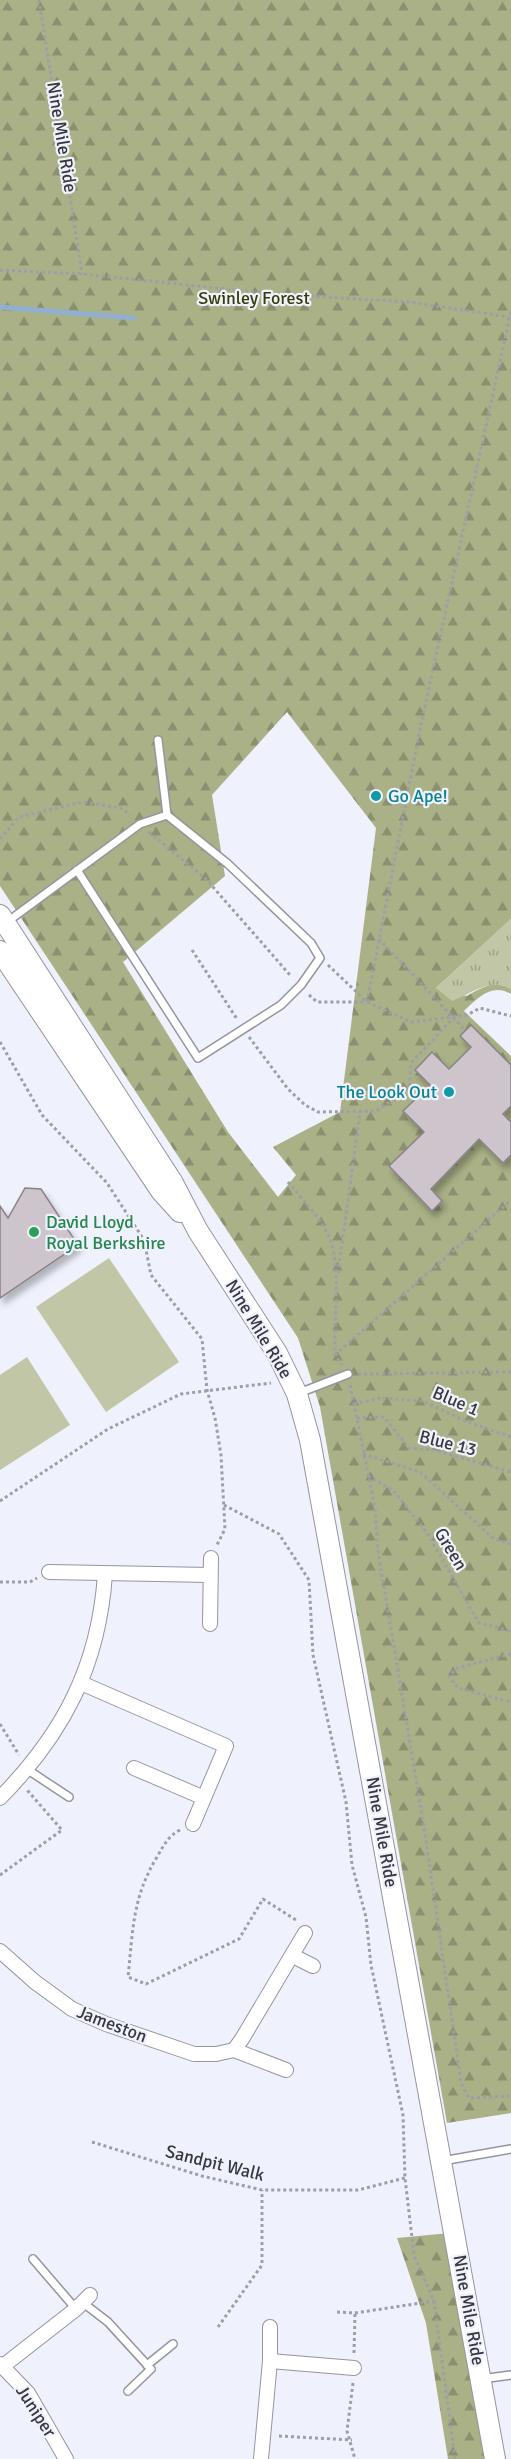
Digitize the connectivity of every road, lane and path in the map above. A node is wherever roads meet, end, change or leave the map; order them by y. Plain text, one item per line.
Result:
1 (39, 0) edge
2 (0, 270) edge
3 (82, 274) junction
4 (511, 312) edge
5 (510, 317) edge
6 (158, 740) dead end
7 (130, 815) dead end
8 (167, 815) junction
9 (148, 831) dead end
10 (0, 839) edge
11 (76, 870) junction
12 (2, 922) edge
13 (379, 939) junction
14 (192, 950) dead end
15 (0, 951) edge
16 (320, 958) junction
17 (290, 975) dead end
18 (306, 992) dead end
19 (367, 1002) junction
20 (455, 1016) junction
21 (511, 1016) edge
22 (243, 1029) junction
23 (465, 1030) dead end
24 (0, 1042) edge
25 (360, 1112) junction
26 (288, 1182) dead end
27 (511, 1200) edge
28 (198, 1232) junction
29 (337, 1278) junction
30 (335, 1355) junction
31 (511, 1372) edge
32 (348, 1374) junction
33 (294, 1387) junction
34 (207, 1390) junction
35 (354, 1404) junction
36 (357, 1418) junction
37 (511, 1437) edge
38 (363, 1454) junction
39 (511, 1472) edge
40 (367, 1475) junction
41 (0, 1501) edge
42 (224, 1505) junction
43 (511, 1544) edge
44 (211, 1558) joint
45 (49, 1572) joint
46 (105, 1574) junction
47 (210, 1575) junction
48 (0, 1582) edge
49 (210, 1624) dead end
50 (511, 1631) edge
51 (511, 1654) edge
52 (81, 1683) junction
53 (511, 1702) edge
54 (0, 1724) edge
55 (134, 1768) dead end
56 (23, 1775) junction
57 (69, 1797) dead end
58 (202, 1797) junction
59 (0, 1798) edge
60 (193, 1824) joint
61 (0, 1875) edge
62 (305, 1933) joint
63 (293, 1956) junction
64 (2, 1957) edge
65 (313, 1966) dead end
66 (234, 2050) junction
67 (286, 2070) dead end
68 (511, 2096) edge
69 (92, 2142) dead end
70 (511, 2149) edge
71 (442, 2161) junction
72 (405, 2178) junction
73 (262, 2190) junction
74 (33, 2259) dead end
75 (434, 2301) junction
76 (83, 2302) junction
77 (337, 2312) dead end
78 (355, 2313) junction
79 (218, 2327) dead end
80 (270, 2327) dead end
81 (173, 2344) dead end
82 (270, 2361) junction
83 (1, 2365) edge
84 (147, 2365) junction
85 (354, 2368) junction
86 (511, 2375) edge
87 (481, 2379) junction
88 (128, 2391) dead end
89 (264, 2436) junction
90 (352, 2440) junction
91 (66, 2459) edge
92 (261, 2459) edge
93 (356, 2459) edge
94 (454, 2459) edge
95 (495, 2459) edge

1 - 3 path, Nine Mile Ride
2 - 3 path
3 - 5 path
4 - 5 path
5 - 13 path
6 - 8 lane
7 - 10 path
8 - 11 lane
8 - 16 lane
9 - 17 path
11 - 12 lane
11 - 22 lane
12 - 28 main road, Nine Mile Ride
13 - 19 path
13 - 20 path
14 - 22 path
15 - 28 main road, Nine Mile Ride
16 - 19 path
16 - 22 lane
18 - 19 path
19 - 20 path
20 - 21 path
20 - 23 path
20 - 25 path
22 - 25 path
24 - 34 path
25 - 29 path
26 - 29 path
27 - 30 path
28 - 33 main road, Nine Mile Ride
29 - 30 path
30 - 32 path
31 - 32 path
32 - 33 lane
32 - 35 path
33 - 34 path
33 - 71 main road, Nine Mile Ride
34 - 41 path
34 - 42 path
35 - 36 path
35 - 37 path, Blue 1
36 - 38 path
36 - 39 path, Blue 13
38 - 40 path
38 - 43 path, Green
40 - 50 path, Green
40 - 68 path
42 - 44 path
42 - 72 path
44 - 47 street
45 - 46 street
45 - 48 path
46 - 47 street
46 - 52 street
47 - 49 street
51 - 53 path
52 - 56 street
52 - 58 street
54 - 56 path
55 - 58 street
56 - 57 lane
56 - 59 street
56 - 61 path
58 - 60 street
60 - 62 path
62 - 63 street
63 - 65 street
63 - 66 street
64 - 66 street, Jameston
66 - 67 street, Jameston
69 - 73 path, Sandpit Walk
70 - 71 lane
71 - 87 main road, Nine Mile Ride
72 - 73 path, Sandpit Walk
72 - 75 path
73 - 79 path
74 - 76 lane
75 - 78 path
75 - 94 path
76 - 83 street, Juniper
76 - 84 lane
77 - 78 path
78 - 85 path
80 - 82 street
81 - 84 lane
82 - 85 street
82 - 89 street
83 - 91 street, Juniper
84 - 88 lane
85 - 90 path
86 - 87 lane
87 - 95 main road, Nine Mile Ride
89 - 90 path
89 - 92 street
90 - 93 path

